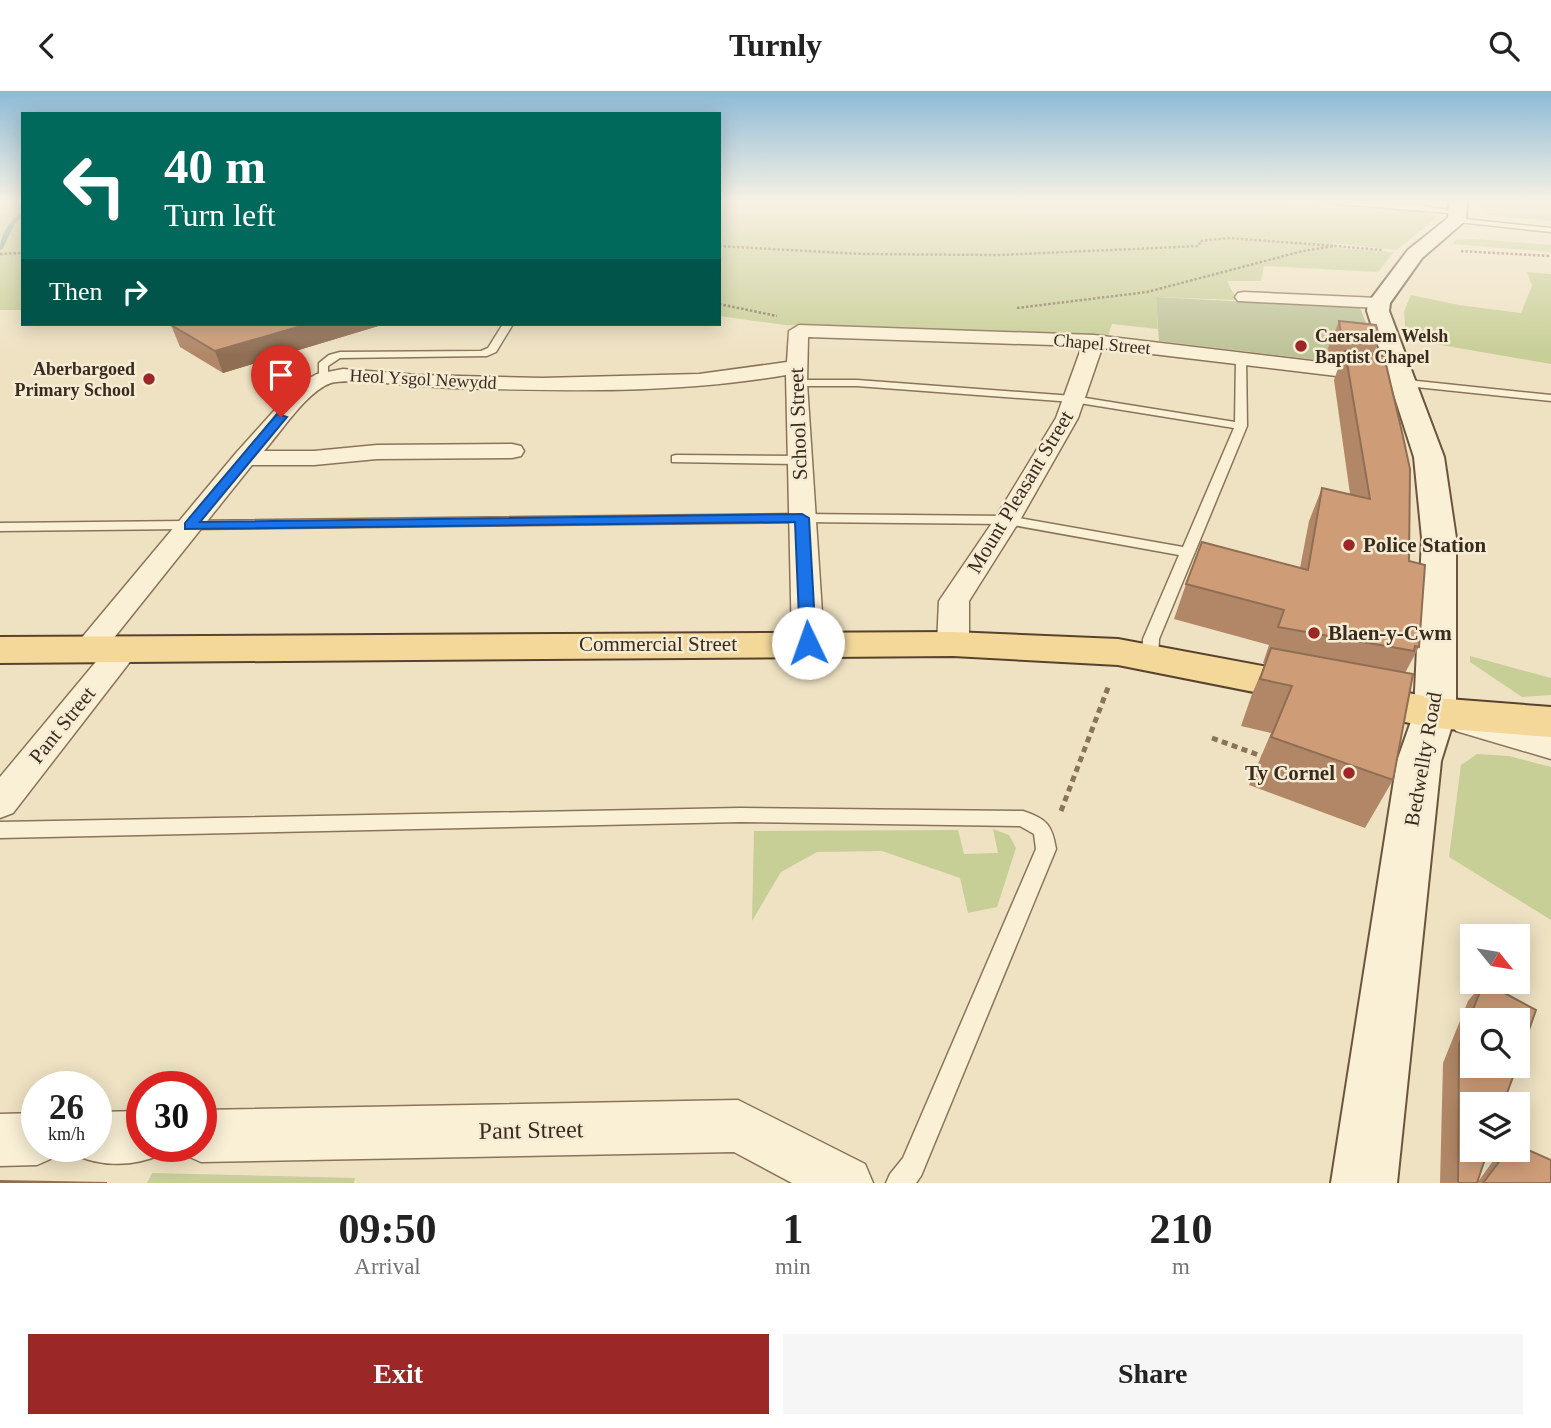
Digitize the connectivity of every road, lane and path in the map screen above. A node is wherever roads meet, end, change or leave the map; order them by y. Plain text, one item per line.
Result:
1 (21, 253) edge
2 (844, 253) edge
3 (1044, 253) edge
4 (1296, 253) edge
5 (1417, 253) edge
6 (1450, 253) edge
7 (0, 254) edge
8 (1551, 256) edge
9 (1244, 297) dead end
10 (1378, 303) junction
11 (721, 304) edge
12 (1011, 309) dead end
13 (507, 326) edge
14 (799, 331) junction
15 (1094, 341) junction
16 (1241, 358) junction
17 (795, 375) junction
18 (324, 378) junction
19 (1403, 380) junction
20 (1073, 400) junction
21 (1550, 400) edge
22 (1241, 426) junction
23 (512, 451) dead end
24 (245, 458) junction
25 (676, 459) dead end
26 (799, 460) junction
27 (802, 518) junction
28 (1007, 520) junction
29 (189, 526) junction
30 (0, 527) edge
31 (1186, 552) junction
32 (808, 643) junction
33 (953, 644) junction
34 (107, 647) junction
35 (0, 650) edge
36 (1134, 655) junction
37 (1435, 713) junction
38 (1551, 722) edge
39 (1212, 738) dead end
40 (1551, 745) edge
41 (1278, 762) edge
42 (0, 803) edge
43 (1044, 829) junction
44 (0, 830) edge
45 (217, 1136) edge
46 (21, 1139) edge
47 (0, 1140) edge
48 (846, 1183) edge
49 (899, 1183) edge
50 (1364, 1183) edge

1 - 7 path
2 - 3 path
4 - 12 path
5 - 10 street
6 - 8 path
9 - 10 street
10 - 19 street, Bedwellty Road
11 - 14 path
13 - 18 lane
14 - 15 street, Chapel Street
14 - 17 street, School Street
15 - 16 street, Chapel Street
15 - 20 street, Mount Pleasant Street
16 - 19 street, Chapel Street
16 - 22 lane
17 - 18 street, Heol Ysgol Newydd
17 - 20 lane
17 - 26 street, School Street
18 - 24 street, Heol Ysgol Newydd
19 - 21 lane
19 - 37 street, Bedwellty Road
20 - 22 lane
20 - 28 street, Mount Pleasant Street
22 - 31 lane
23 - 24 street
24 - 29 street, Heol Ysgol Newydd
25 - 26 lane
26 - 27 street, School Street
27 - 28 lane
27 - 29 lane
27 - 32 street, School Street
28 - 31 lane
28 - 33 street, Mount Pleasant Street
29 - 30 lane
29 - 34 street, Heol Ysgol Newydd
31 - 36 lane
32 - 33 main road, Commercial Street
32 - 34 main road, Commercial Street
33 - 36 main road, Commercial Street
34 - 35 main road, Commercial Street
34 - 42 street, Pant Street
36 - 37 main road, Commercial Street
36 - 43 path
37 - 38 main road, Commercial Street
37 - 40 street
37 - 50 street, Bedwellty Road
39 - 41 path
43 - 44 lane
43 - 49 lane
45 - 48 street, Pant Street
46 - 47 street

